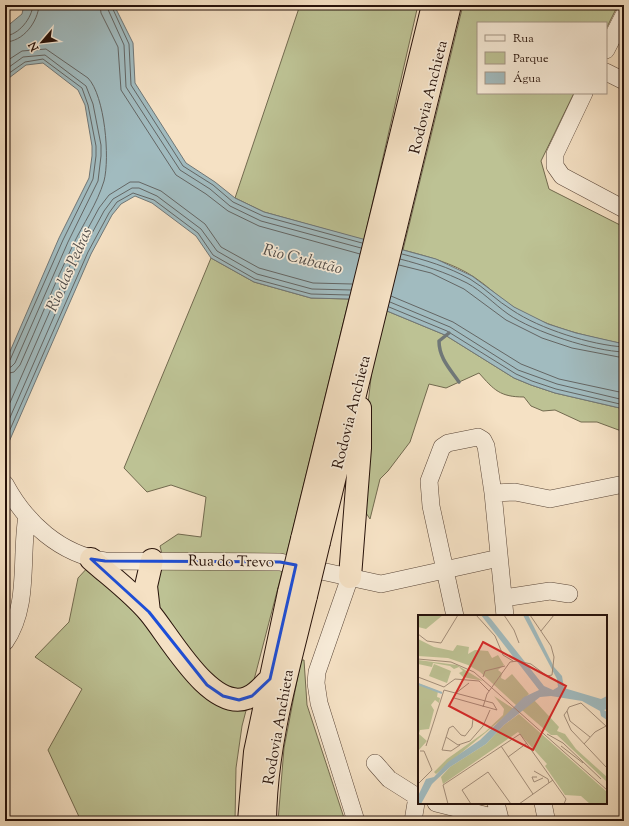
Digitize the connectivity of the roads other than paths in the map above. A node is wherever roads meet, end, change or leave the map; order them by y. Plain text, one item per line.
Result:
1 (433, 5) edge
2 (450, 5) edge
3 (624, 15) edge
4 (607, 48) edge
5 (607, 73) edge
6 (624, 82) edge
7 (584, 94) edge
8 (624, 208) edge
9 (386, 232) junction
10 (358, 348) junction
11 (359, 378) junction
12 (624, 484) edge
13 (5, 485) edge
14 (493, 493) junction
15 (27, 516) junction
16 (311, 540) junction
17 (500, 558) junction
18 (90, 559) junction
19 (152, 560) junction
20 (446, 571) junction
21 (350, 577) junction
22 (297, 594) junction
23 (569, 594) dead end
24 (504, 598) junction
25 (149, 612) junction
26 (455, 615) edge
27 (505, 615) edge
28 (5, 642) edge
29 (270, 679) junction
30 (375, 763) dead end
31 (418, 798) edge
32 (442, 804) edge
33 (499, 814) edge
34 (250, 821) edge
35 (265, 821) edge
36 (356, 821) edge
37 (413, 821) edge

1 - 9 highway, Rodovia Anchieta
2 - 9 highway, Rodovia Anchieta
3 - 4 street
5 - 6 street
7 - 8 street
9 - 10 highway, Rodovia Anchieta
10 - 11 highway, Rodovia Anchieta
10 - 16 highway, Rodovia Anchieta
11 - 16 highway, Rodovia Anchieta
11 - 21 highway
12 - 14 street
13 - 15 street, Rua do Trevo
14 - 17 street
14 - 20 street
15 - 18 street, Rua do Trevo
15 - 28 street
16 - 22 highway, Rodovia Anchieta, bridge
17 - 20 street, Rua do Trevo
17 - 24 street
18 - 19 street, Rua do Trevo
18 - 25 highway
19 - 21 street, Rua do Trevo
19 - 25 highway
20 - 21 street, Rua do Trevo
20 - 26 street
21 - 36 street
22 - 29 highway, Rodovia Anchieta
22 - 35 highway, Rodovia Anchieta
23 - 24 street
24 - 27 street
25 - 29 highway
29 - 34 highway, Rodovia Anchieta
30 - 31 street
31 - 37 street
32 - 33 street

